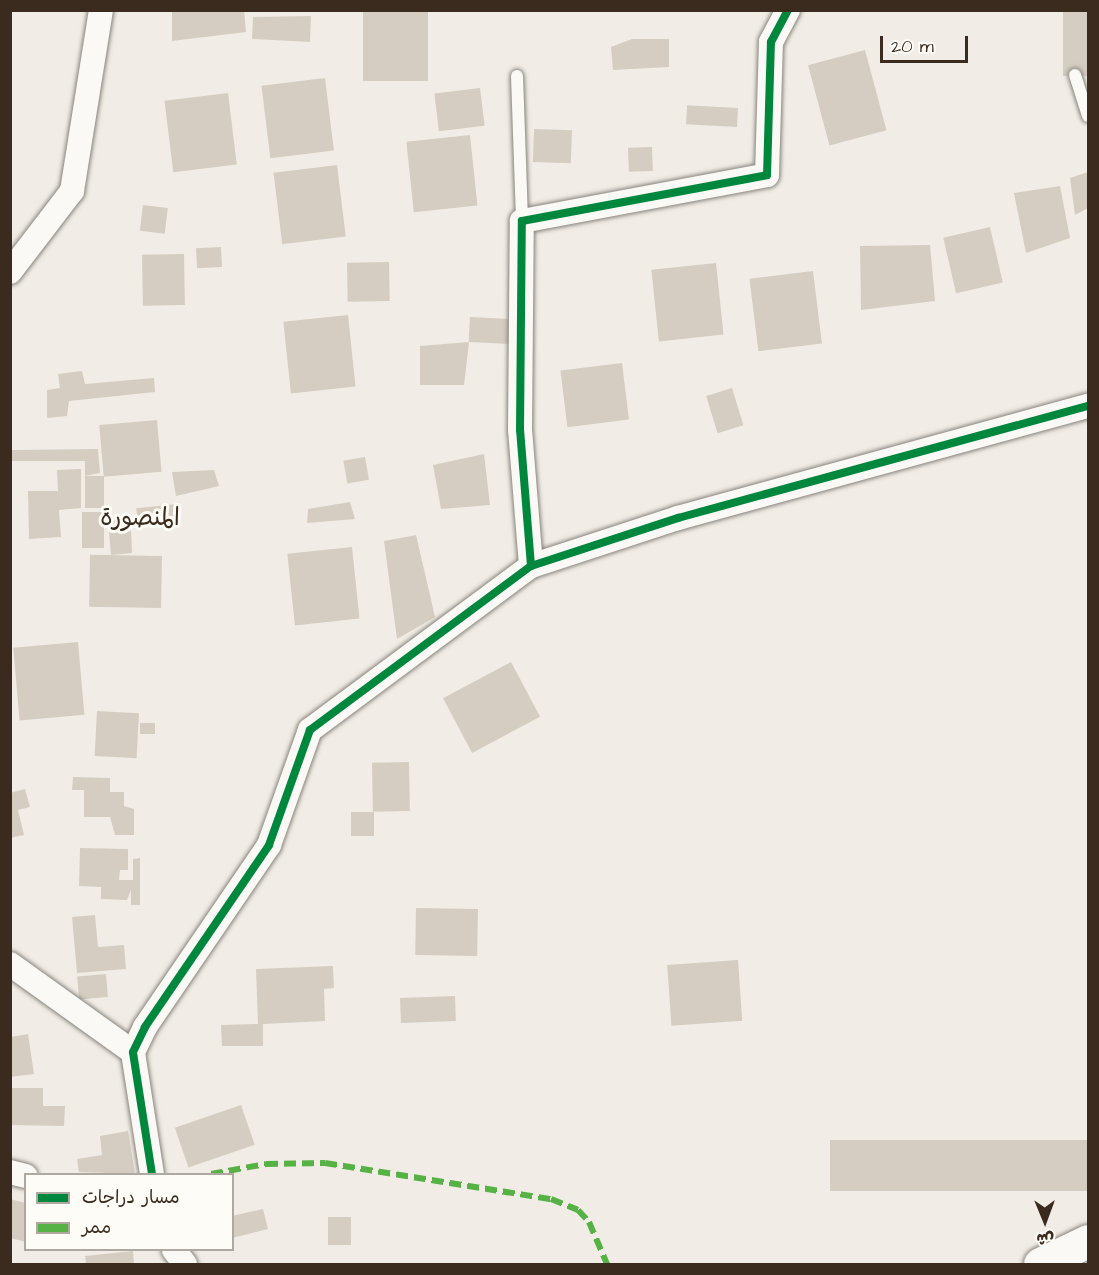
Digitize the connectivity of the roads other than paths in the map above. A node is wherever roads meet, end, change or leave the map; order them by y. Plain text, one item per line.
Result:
1 (100, 10) edge
2 (788, 10) edge
3 (1075, 75) dead end
4 (517, 76) dead end
5 (1089, 116) edge
6 (522, 221) junction
7 (10, 272) edge
8 (1089, 406) edge
9 (531, 566) junction
10 (10, 964) edge
11 (133, 1052) junction
12 (152, 1173) edge
13 (1089, 1241) edge
14 (175, 1251) edge
15 (184, 1264) edge
16 (1040, 1264) edge

1 - 7 street
2 - 6 street
3 - 5 lane
4 - 6 lane
6 - 9 street
8 - 9 street
9 - 11 street
10 - 11 street
11 - 12 street
13 - 16 main road
14 - 15 street

